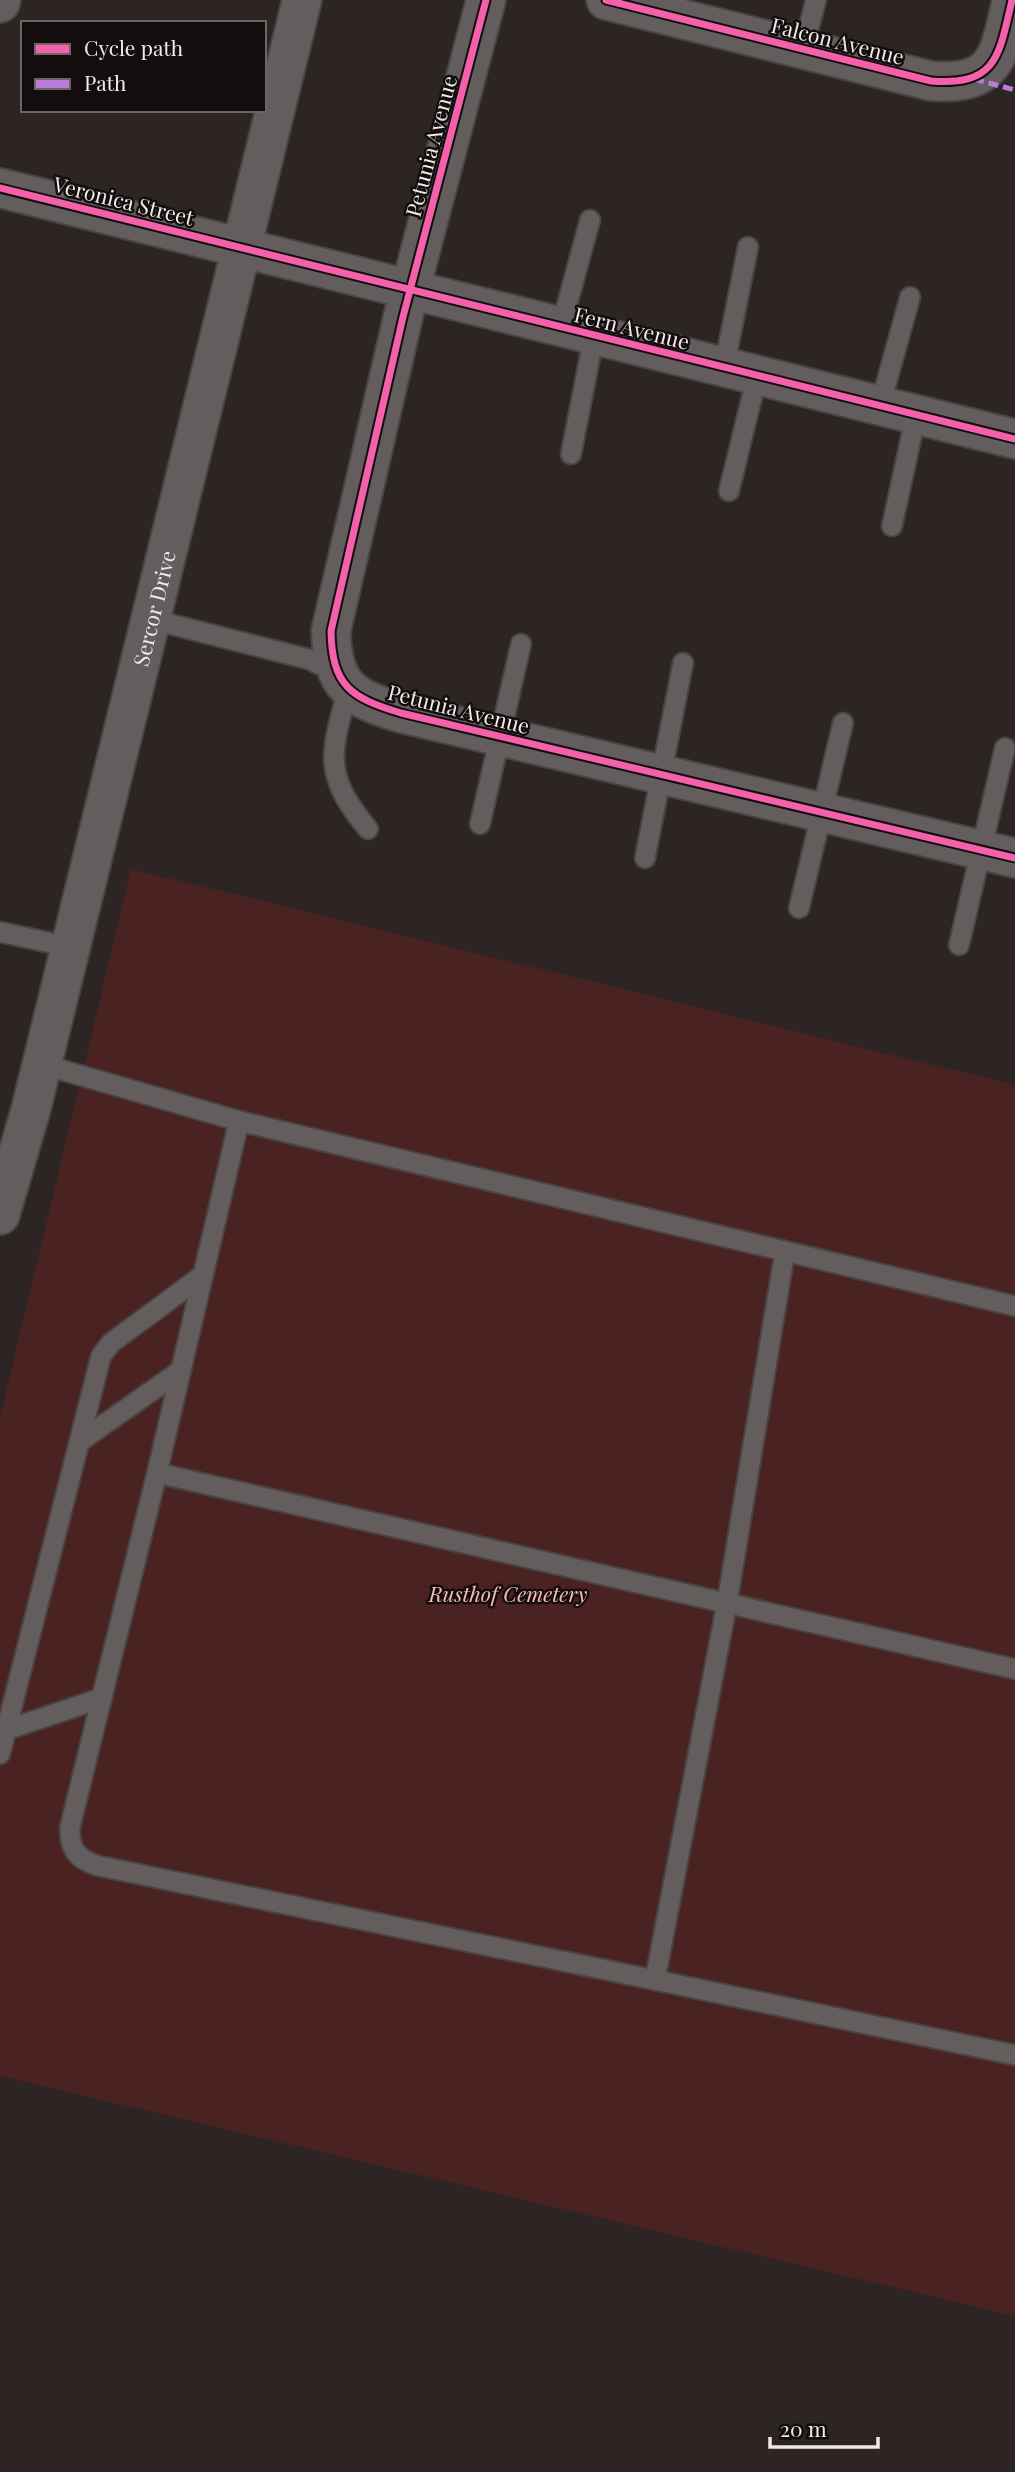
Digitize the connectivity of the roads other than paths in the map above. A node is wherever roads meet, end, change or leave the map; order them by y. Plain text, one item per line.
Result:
1 (302, 0) edge
2 (486, 0) edge
3 (606, 0) edge
4 (816, 0) edge
5 (1012, 0) edge
6 (644, 5) edge
7 (803, 49) junction
8 (0, 188) edge
9 (590, 220) dead end
10 (748, 247) dead end
11 (240, 248) junction
12 (410, 290) junction
13 (910, 297) dead end
14 (577, 331) junction
15 (741, 372) junction
16 (898, 411) junction
17 (1015, 439) edge
18 (571, 454) dead end
19 (729, 491) dead end
20 (892, 526) dead end
21 (150, 618) junction
22 (521, 644) dead end
23 (683, 663) dead end
24 (341, 681) junction
25 (844, 723) dead end
26 (500, 736) junction
27 (1005, 748) dead end
28 (662, 775) junction
29 (822, 812) junction
30 (480, 824) dead end
31 (368, 830) dead end
32 (998, 854) edge
33 (645, 858) dead end
34 (799, 908) dead end
35 (0, 932) edge
36 (959, 946) dead end
37 (70, 947) junction
38 (41, 1065) junction
39 (239, 1121) junction
40 (0, 1216) edge
41 (785, 1251) junction
42 (203, 1275) junction
43 (1015, 1306) edge
44 (180, 1371) junction
45 (79, 1442) junction
46 (157, 1472) junction
47 (727, 1603) junction
48 (1015, 1669) edge
49 (102, 1698) junction
50 (6, 1730) junction
51 (0, 1754) edge
52 (655, 1980) junction
53 (1015, 2054) edge

1 - 11 street, Sercor Drive
2 - 12 street, Petunia Avenue
3 - 6 street, Falcon Avenue
4 - 7 lane
5 - 7 street, Falcon Avenue
6 - 7 street, Falcon Avenue
8 - 11 street, Veronica Street
9 - 14 lane
10 - 15 lane
11 - 12 street, Fern Avenue
11 - 21 street, Sercor Drive
12 - 14 street, Fern Avenue
12 - 24 street, Petunia Avenue
13 - 16 lane
14 - 15 street, Fern Avenue
14 - 18 lane
15 - 16 street, Fern Avenue
15 - 19 lane
16 - 17 street, Fern Avenue
16 - 20 lane
21 - 24 lane
21 - 37 street, Sercor Drive
22 - 26 lane
23 - 28 lane
24 - 26 street, Petunia Avenue
24 - 31 lane
25 - 29 lane
26 - 28 street, Petunia Avenue
26 - 30 lane
27 - 32 lane
28 - 29 street, Petunia Avenue
28 - 33 lane
29 - 32 street, Petunia Avenue
29 - 34 lane
32 - 36 lane
35 - 37 lane
37 - 38 street, Sercor Drive
38 - 39 lane
38 - 40 street, Sercor Drive
39 - 41 lane
39 - 42 lane
41 - 43 lane
41 - 47 lane
42 - 44 lane
42 - 45 lane
44 - 45 lane
44 - 46 lane
45 - 50 lane
46 - 47 lane
46 - 49 lane
47 - 48 lane
47 - 52 lane
49 - 50 lane
49 - 52 lane
50 - 51 lane
52 - 53 lane

